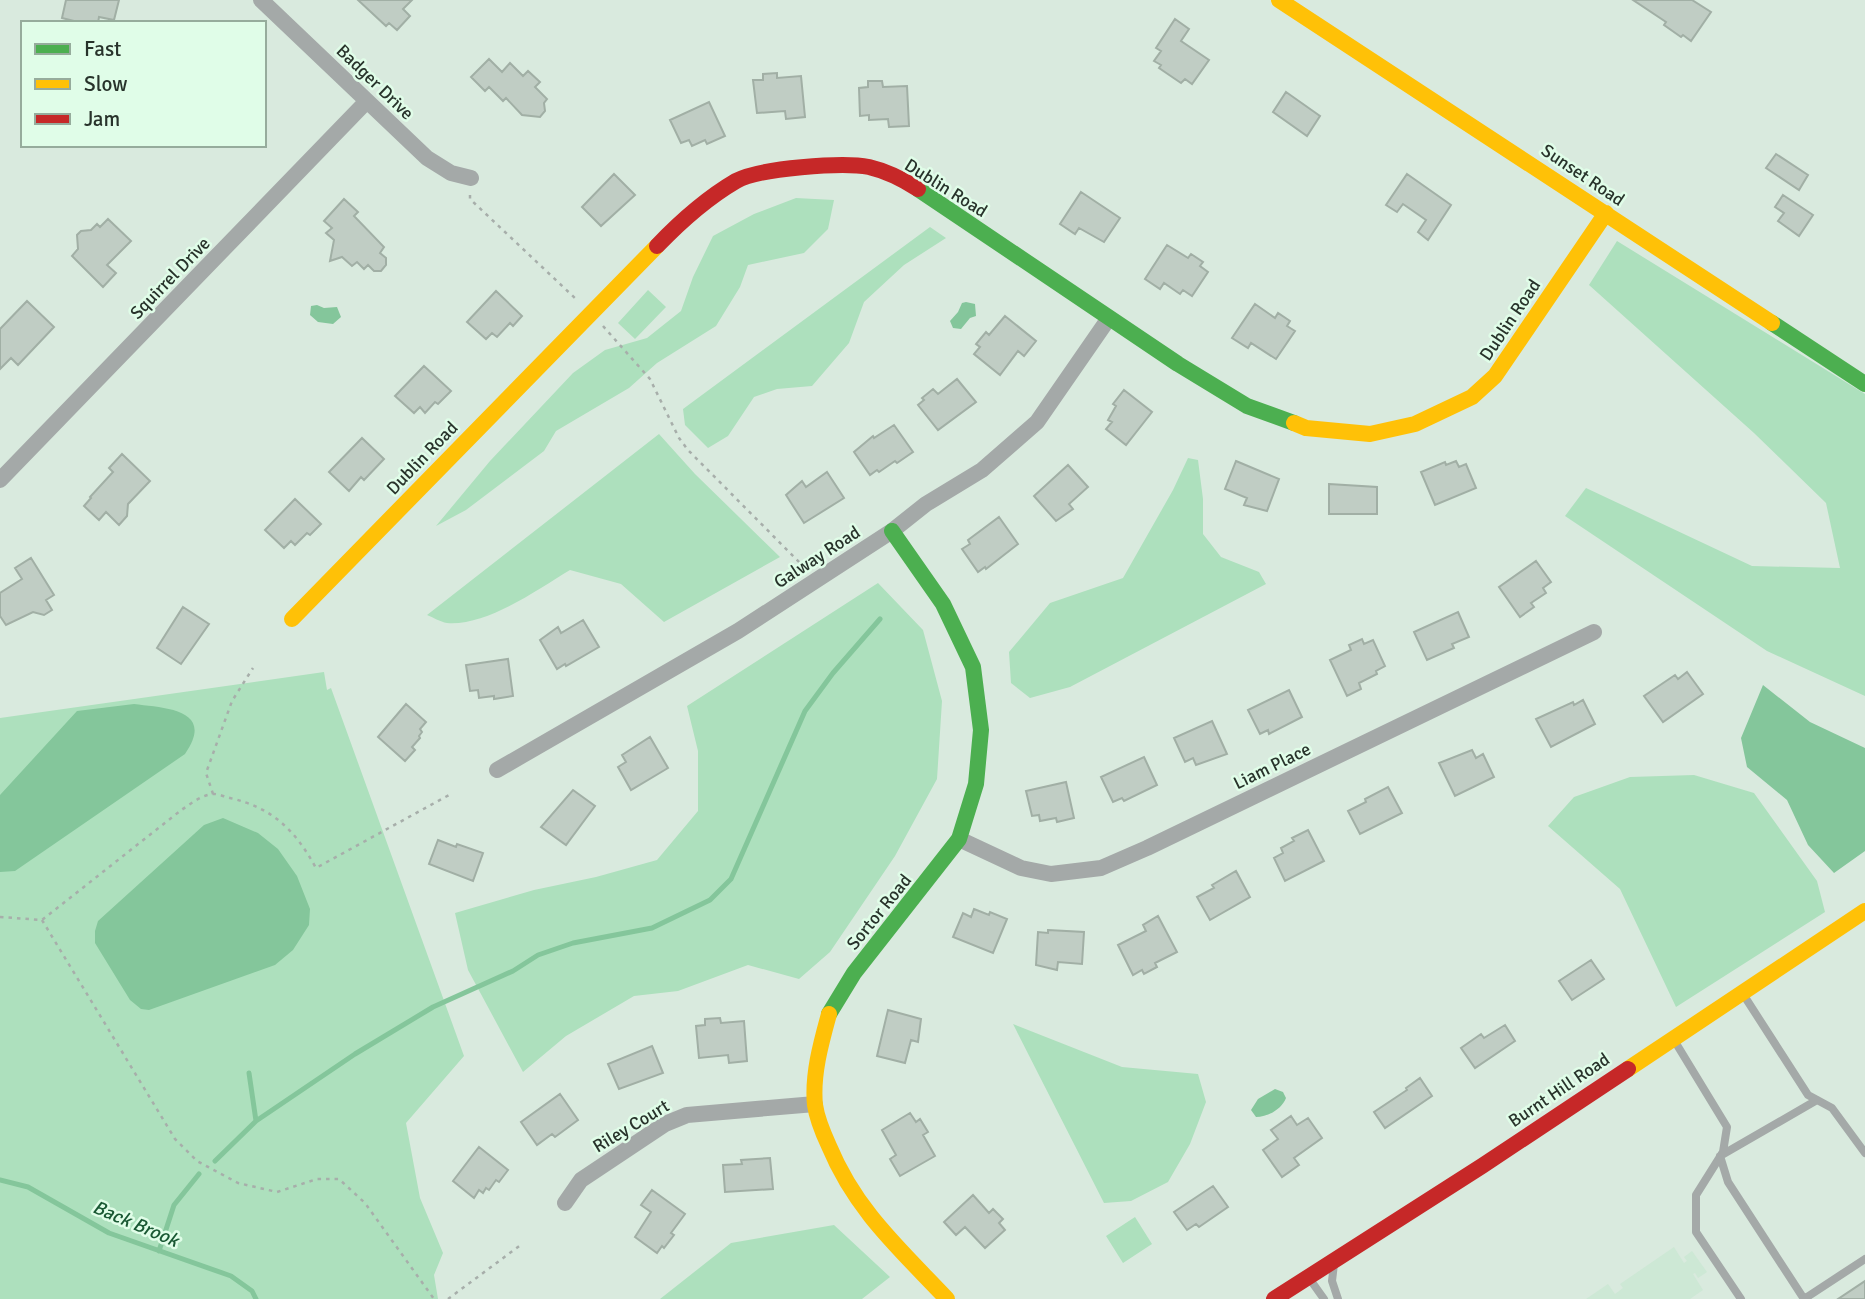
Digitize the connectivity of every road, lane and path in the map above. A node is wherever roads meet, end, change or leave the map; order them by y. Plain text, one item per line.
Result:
1 (261, 0) edge
2 (1279, 0) edge
3 (367, 101) junction
4 (471, 178) joint
5 (1606, 213) junction
6 (582, 305) dead end
7 (1109, 318) junction
8 (598, 321) dead end
9 (1865, 384) edge
10 (0, 480) edge
11 (892, 531) junction
12 (803, 566) dead end
13 (292, 619) dead end
14 (1594, 632) dead end
15 (253, 668) dead end
16 (497, 770) dead end
17 (213, 794) junction
18 (449, 795) dead end
19 (959, 839) junction
20 (1865, 911) edge
21 (0, 917) edge
22 (42, 920) junction
23 (1741, 992) junction
24 (1673, 1037) junction
25 (1817, 1100) junction
26 (816, 1104) junction
27 (1865, 1153) edge
28 (1720, 1156) junction
29 (565, 1203) dead end
30 (522, 1244) dead end
31 (1865, 1259) edge
32 (1334, 1261) junction
33 (1309, 1278) junction
34 (434, 1299) edge
35 (448, 1299) edge
36 (947, 1299) edge
37 (1274, 1299) edge
38 (1324, 1299) edge
39 (1338, 1299) edge
40 (1741, 1299) edge

1 - 3 street, Badger Drive
2 - 5 street, Sunset Road
3 - 4 street, Badger Drive
3 - 10 street, Squirrel Drive
4 - 6 path
5 - 7 street, Dublin Road
5 - 9 street, Sunset Road
7 - 11 street, Galway Road
7 - 13 street, Dublin Road
8 - 12 path
11 - 16 street, Galway Road
11 - 19 street, Sortor Road
14 - 19 street, Liam Place
15 - 17 path
17 - 18 path
17 - 22 path
19 - 26 street, Sortor Road
20 - 23 street, Burnt Hill Road
21 - 22 path
22 - 34 path
23 - 24 street, Burnt Hill Road
23 - 25 lane
24 - 28 lane
24 - 32 street, Burnt Hill Road
25 - 27 lane
25 - 28 lane
26 - 29 street, Riley Court
26 - 36 street, Sortor Road
28 - 31 lane
28 - 40 lane
30 - 35 path
32 - 33 street, Burnt Hill Road
32 - 39 lane
33 - 37 street, Burnt Hill Road
33 - 38 lane

